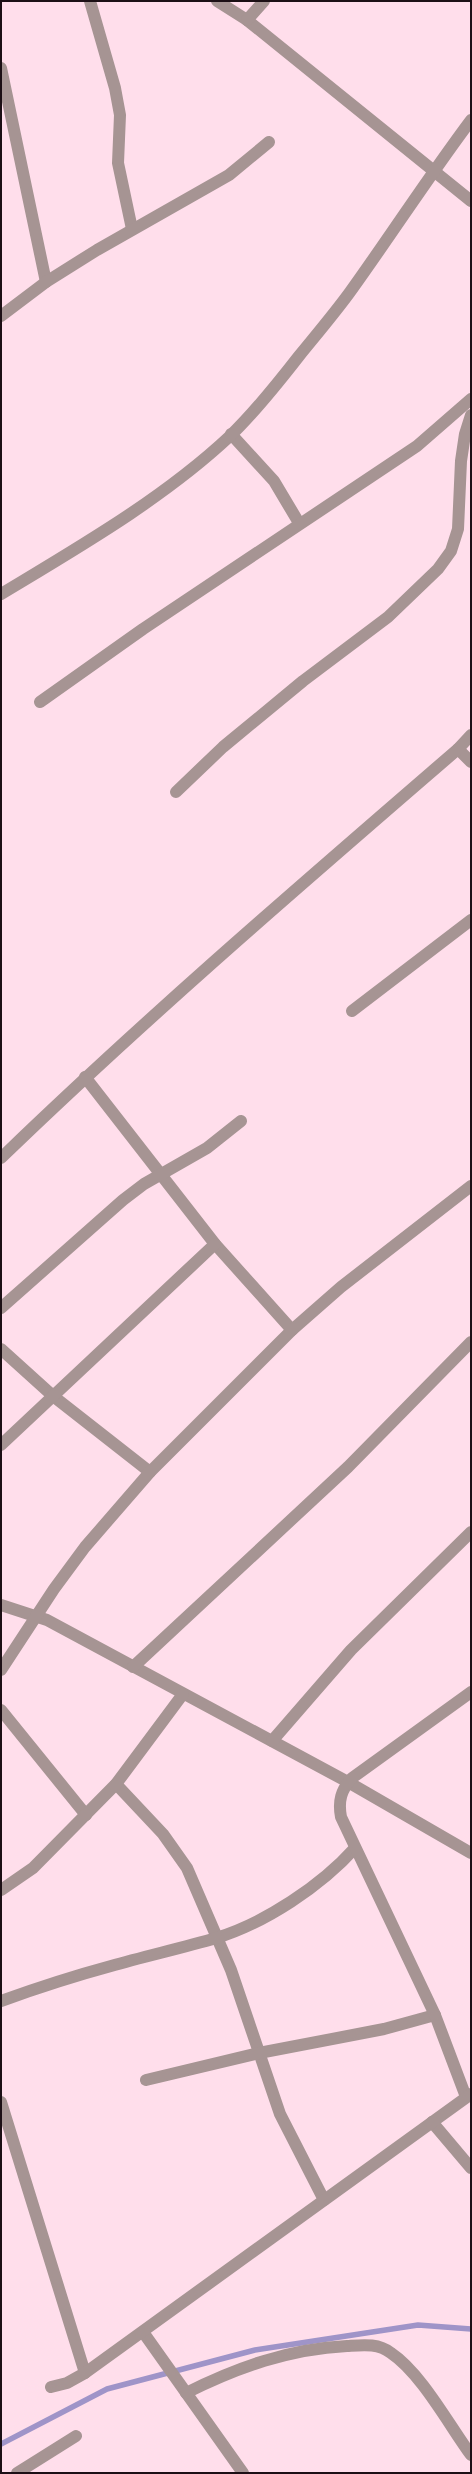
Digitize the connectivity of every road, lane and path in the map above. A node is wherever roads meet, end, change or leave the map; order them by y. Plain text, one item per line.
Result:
1 (90, 1) edge
2 (217, 1) edge
3 (264, 1) edge
4 (247, 20) junction
5 (1, 68) edge
6 (471, 120) edge
7 (269, 142) dead end
8 (432, 171) junction
9 (471, 200) edge
10 (132, 229) junction
11 (46, 282) junction
12 (1, 316) edge
13 (471, 399) edge
14 (471, 415) edge
15 (231, 434) junction
16 (299, 523) junction
17 (1, 594) edge
18 (40, 702) dead end
19 (471, 735) edge
20 (458, 749) junction
21 (471, 762) edge
22 (176, 792) dead end
23 (471, 920) edge
24 (352, 1011) dead end
25 (85, 1077) junction
26 (241, 1121) dead end
27 (1, 1158) edge
28 (160, 1174) junction
29 (471, 1186) edge
30 (215, 1244) junction
31 (1, 1308) edge
32 (292, 1330) junction
33 (471, 1342) edge
34 (1, 1349) edge
35 (53, 1396) junction
36 (1, 1445) edge
37 (150, 1472) junction
38 (471, 1532) edge
39 (1, 1605) edge
40 (37, 1617) junction
41 (133, 1667) junction
42 (1, 1670) edge
43 (471, 1692) edge
44 (183, 1694) junction
45 (1, 1710) edge
46 (272, 1741) junction
47 (348, 1782) junction
48 (116, 1784) junction
49 (86, 1815) junction
50 (355, 1848) junction
51 (471, 1852) edge
52 (1, 1890) edge
53 (217, 1938) junction
54 (1, 2001) edge
55 (435, 2015) junction
56 (259, 2053) junction
57 (146, 2080) dead end
58 (468, 2096) edge
59 (1, 2102) edge
60 (432, 2122) junction
61 (471, 2168) edge
62 (324, 2200) junction
63 (143, 2332) junction
64 (85, 2372) junction
65 (51, 2387) dead end
66 (186, 2393) junction
67 (76, 2436) dead end
68 (471, 2455) edge
69 (17, 2473) edge
70 (243, 2473) edge

1 - 10 street
2 - 4 street
3 - 4 street
4 - 8 street
5 - 11 street
6 - 8 street
7 - 10 street
8 - 9 street
8 - 15 street
10 - 11 street
11 - 12 street
13 - 16 street
14 - 22 street
15 - 16 street
15 - 17 street
16 - 18 street
19 - 20 street
20 - 21 street
20 - 25 street
23 - 24 street
25 - 27 street
25 - 28 street
26 - 28 street
28 - 30 street
28 - 31 street
29 - 32 street
30 - 32 street
30 - 35 street
32 - 37 street
33 - 41 street
34 - 35 street
35 - 36 street
35 - 37 street
37 - 40 street
38 - 46 street
39 - 40 street
40 - 41 street
40 - 42 street
41 - 44 street
43 - 47 street
44 - 46 street
44 - 48 street
45 - 49 street
46 - 47 street
47 - 50 street
47 - 51 street
48 - 49 street
48 - 53 street
49 - 52 street
50 - 53 street
50 - 55 street
53 - 54 street
53 - 56 street
55 - 56 street
55 - 58 street
56 - 57 street
56 - 62 street
58 - 60 street
59 - 64 street
60 - 61 street
60 - 62 street
62 - 63 street
63 - 64 street
63 - 66 street
64 - 65 street
66 - 68 street
66 - 70 street
67 - 69 street

